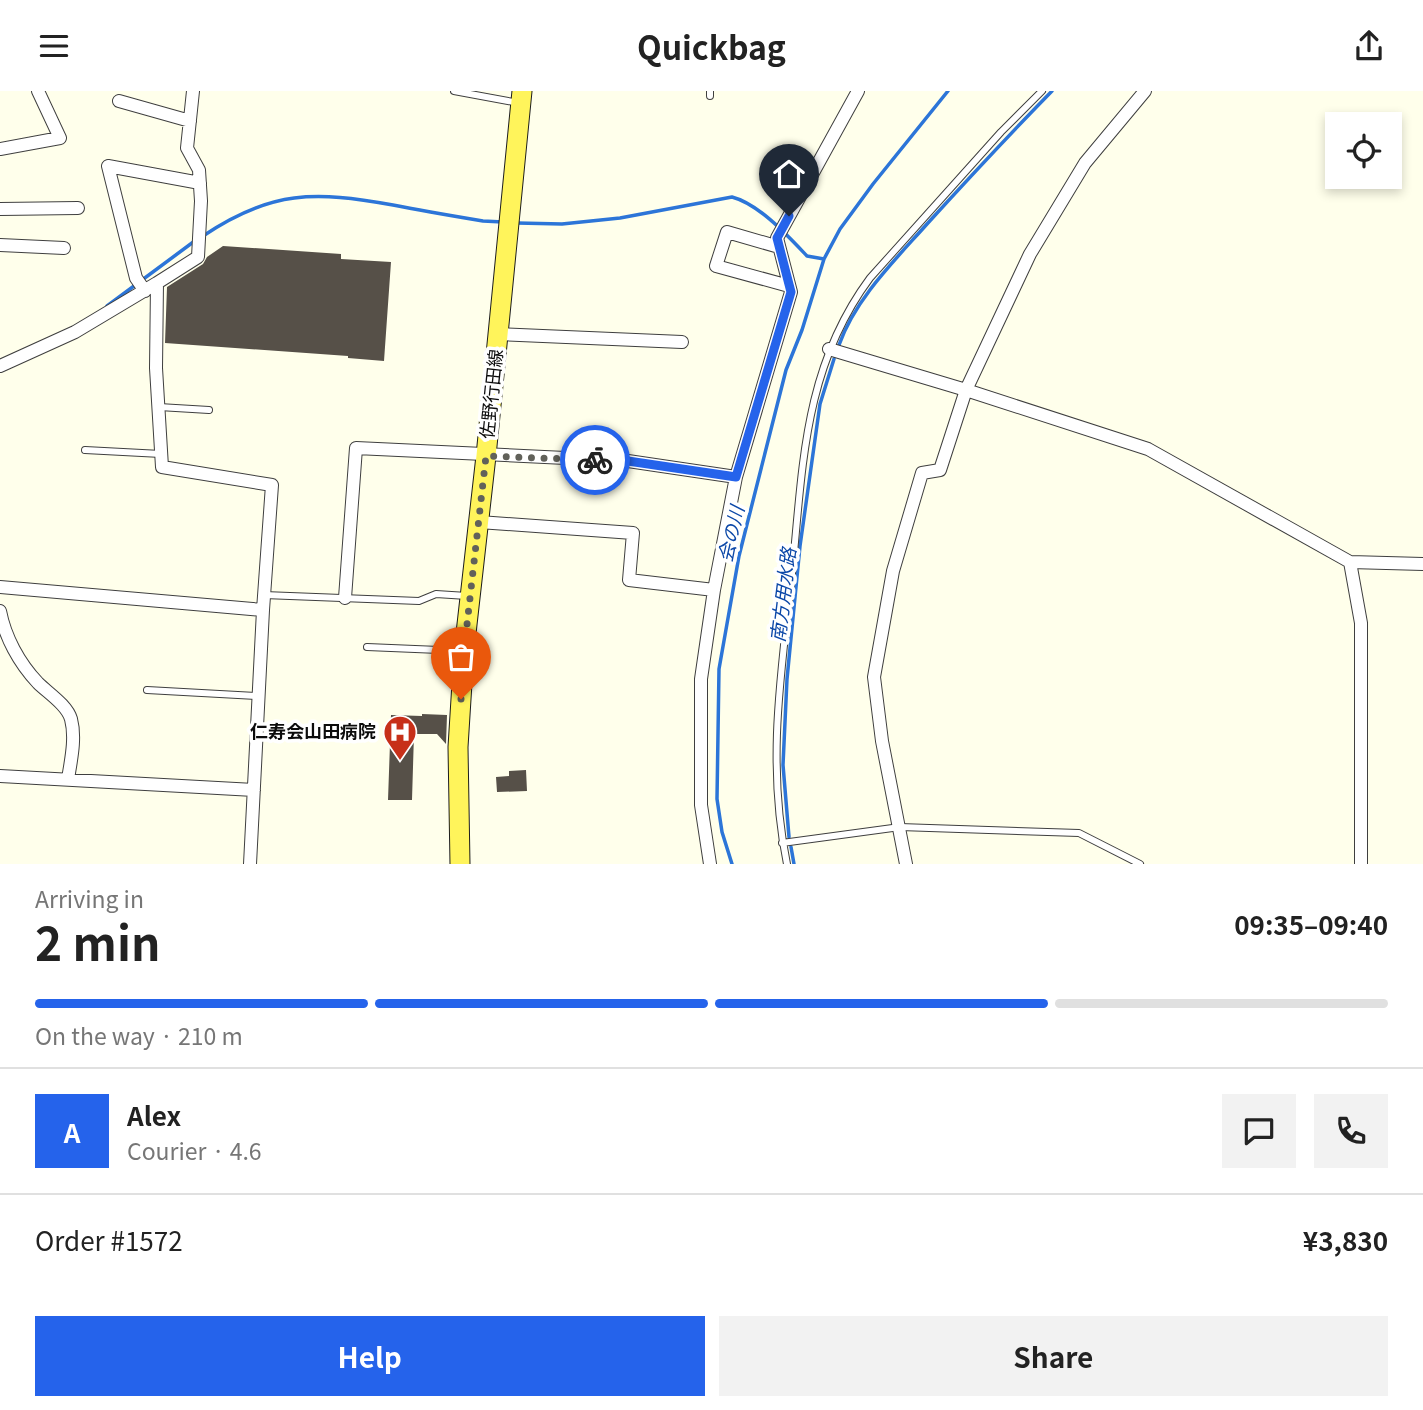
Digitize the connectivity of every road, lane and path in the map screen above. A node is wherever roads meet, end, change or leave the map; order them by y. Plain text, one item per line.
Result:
1 (38, 91) edge
2 (193, 91) edge
3 (453, 91) edge
4 (858, 91) edge
5 (1042, 91) edge
6 (1145, 91) edge
7 (522, 97) edge
8 (119, 101) dead end
9 (190, 121) junction
10 (0, 149) edge
11 (200, 183) junction
12 (78, 208) dead end
13 (0, 209) edge
14 (0, 245) edge
15 (779, 247) junction
16 (64, 248) dead end
17 (157, 283) junction
18 (789, 286) junction
19 (145, 291) junction
20 (498, 334) junction
21 (682, 342) dead end
22 (829, 349) junction
23 (0, 366) edge
24 (966, 390) junction
25 (159, 407) junction
26 (209, 410) dead end
27 (85, 450) dead end
28 (161, 454) junction
29 (486, 456) junction
30 (736, 477) junction
31 (479, 522) junction
32 (1350, 562) junction
33 (1423, 564) edge
34 (0, 587) edge
35 (715, 590) junction
36 (264, 595) junction
37 (471, 596) junction
38 (345, 598) junction
39 (263, 610) junction
40 (0, 611) edge
41 (367, 647) dead end
42 (464, 651) junction
43 (146, 690) dead end
44 (260, 696) junction
45 (0, 776) edge
46 (68, 779) junction
47 (254, 789) junction
48 (900, 827) junction
49 (782, 843) junction
50 (250, 864) edge
51 (460, 864) edge
52 (710, 864) edge
53 (787, 864) edge
54 (906, 864) edge
55 (1140, 864) edge
56 (1361, 864) edge

1 - 10 street
2 - 9 street
3 - 7 lane
4 - 15 street
5 - 22 lane
6 - 24 street
7 - 20 main road, 佐野行田線
8 - 9 street
9 - 11 street
11 - 17 street
11 - 19 street
12 - 13 street
14 - 16 street
15 - 18 street
15 - 18 street
17 - 19 street
17 - 25 street
18 - 30 street
19 - 23 street
20 - 21 street
20 - 29 main road, 佐野行田線
22 - 24 street
22 - 49 lane
24 - 32 street
24 - 48 street
25 - 26 lane
25 - 28 street
27 - 28 lane
28 - 36 street
29 - 30 street
29 - 31 main road, 佐野行田線
29 - 38 street
30 - 35 street
31 - 35 street
31 - 37 main road, 佐野行田線
32 - 33 street
32 - 56 street
34 - 39 street
35 - 52 street
36 - 38 lane
36 - 39 street
37 - 38 lane
37 - 42 main road, 佐野行田線
39 - 44 street
40 - 46 street
41 - 42 lane
42 - 51 main road, 佐野行田線
43 - 44 lane
44 - 47 street
45 - 46 street
46 - 47 street
47 - 50 street
48 - 49 lane
48 - 54 street
48 - 55 lane
49 - 53 lane

